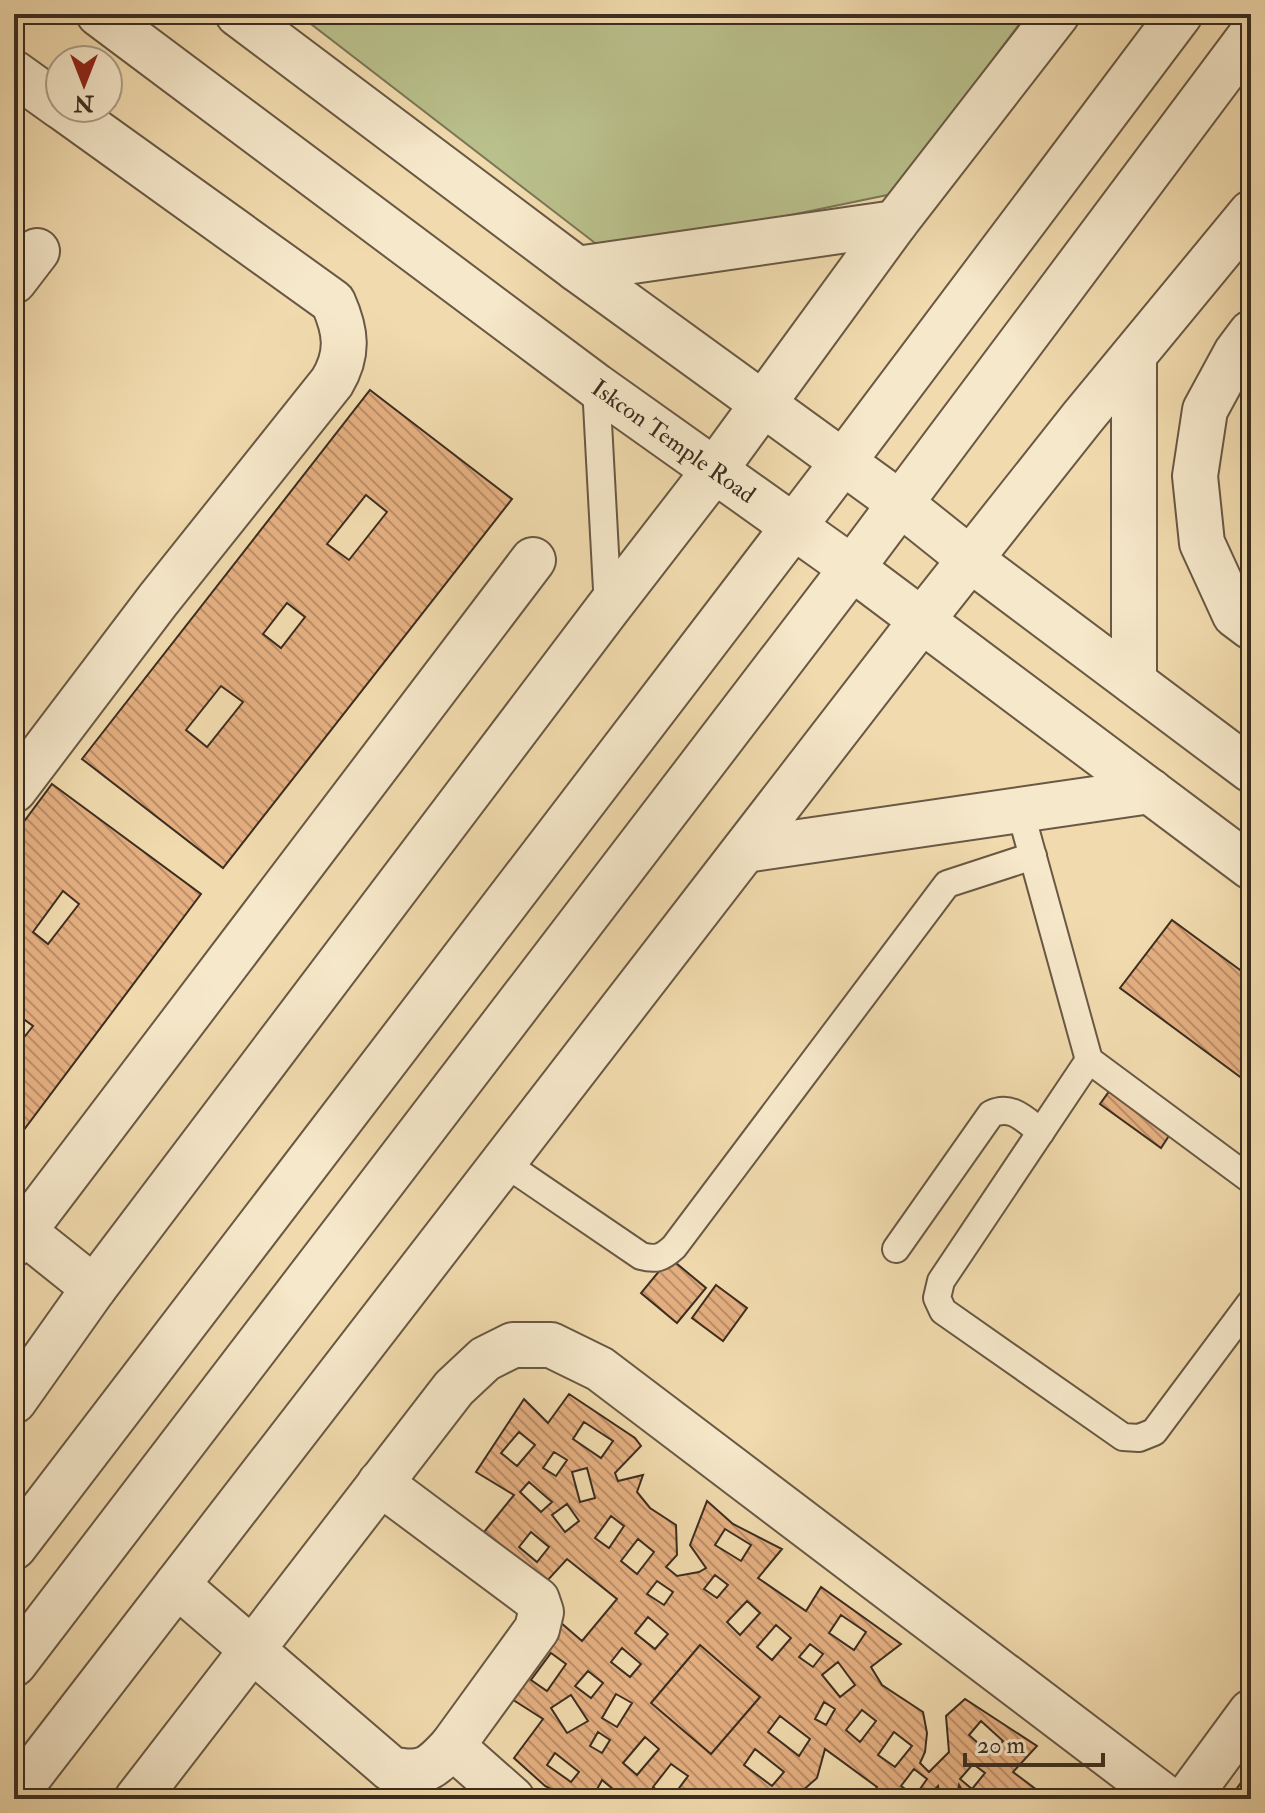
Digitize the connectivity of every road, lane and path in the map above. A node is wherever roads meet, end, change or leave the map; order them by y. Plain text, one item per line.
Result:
1 (99, 14) edge
2 (238, 14) edge
3 (1057, 14) edge
4 (1180, 14) edge
5 (1251, 35) edge
6 (14, 73) edge
7 (44, 95) edge
8 (85, 124) edge
9 (1251, 213) edge
10 (895, 223) junction
11 (577, 269) junction
12 (1249, 338) edge
13 (1134, 356) junction
14 (596, 386) junction
15 (764, 403) junction
16 (843, 462) junction
17 (714, 471) junction
18 (901, 504) junction
19 (793, 526) junction
20 (533, 560) dead end
21 (971, 560) junction
22 (852, 568) junction
23 (608, 608) junction
24 (1246, 612) edge
25 (922, 620) junction
26 (1134, 682) junction
27 (1251, 770) edge
28 (14, 790) edge
29 (1150, 791) junction
30 (1020, 810) junction
31 (745, 850) junction
32 (1033, 856) junction
33 (1251, 867) edge
34 (1089, 1060) junction
35 (1041, 1132) junction
36 (503, 1162) junction
37 (1251, 1180) edge
38 (17, 1233) edge
39 (896, 1249) dead end
40 (94, 1288) junction
41 (1251, 1302) edge
42 (14, 1401) edge
43 (380, 1483) junction
44 (14, 1547) edge
45 (177, 1585) junction
46 (252, 1648) junction
47 (14, 1664) edge
48 (1251, 1712) edge
49 (452, 1746) junction
50 (14, 1796) edge
51 (137, 1799) edge
52 (512, 1799) edge
53 (1167, 1799) edge
54 (1187, 1799) edge

1 - 14 street, Iskcon Temple Road
2 - 11 street
3 - 10 street
4 - 16 street
5 - 18 street
6 - 7 street
8 - 28 street
9 - 13 street
10 - 11 street
10 - 15 street
11 - 15 street
12 - 24 street
13 - 21 street
13 - 26 street
14 - 17 street, Iskcon Temple Road
14 - 23 lane
15 - 16 street
15 - 17 street
16 - 18 street
16 - 19 street
17 - 19 street, Iskcon Temple Road
17 - 23 street
18 - 21 street
18 - 22 street
19 - 22 street, Iskcon Temple Road
19 - 44 street
20 - 38 street
21 - 25 street
21 - 26 street
22 - 25 street, Iskcon Temple Road
22 - 47 street
23 - 40 street
25 - 29 street, Iskcon Temple Road
25 - 31 street
26 - 27 street
29 - 30 street
29 - 33 street, Iskcon Temple Road
30 - 31 street
30 - 32 lane
31 - 36 street
32 - 34 lane
32 - 36 lane
34 - 35 lane
34 - 37 lane
35 - 39 lane
35 - 41 lane
36 - 45 street
38 - 40 street
40 - 42 street
43 - 46 street
43 - 49 street
43 - 53 street
45 - 46 street
45 - 50 street
46 - 49 street
46 - 51 street
48 - 54 street
49 - 52 street

